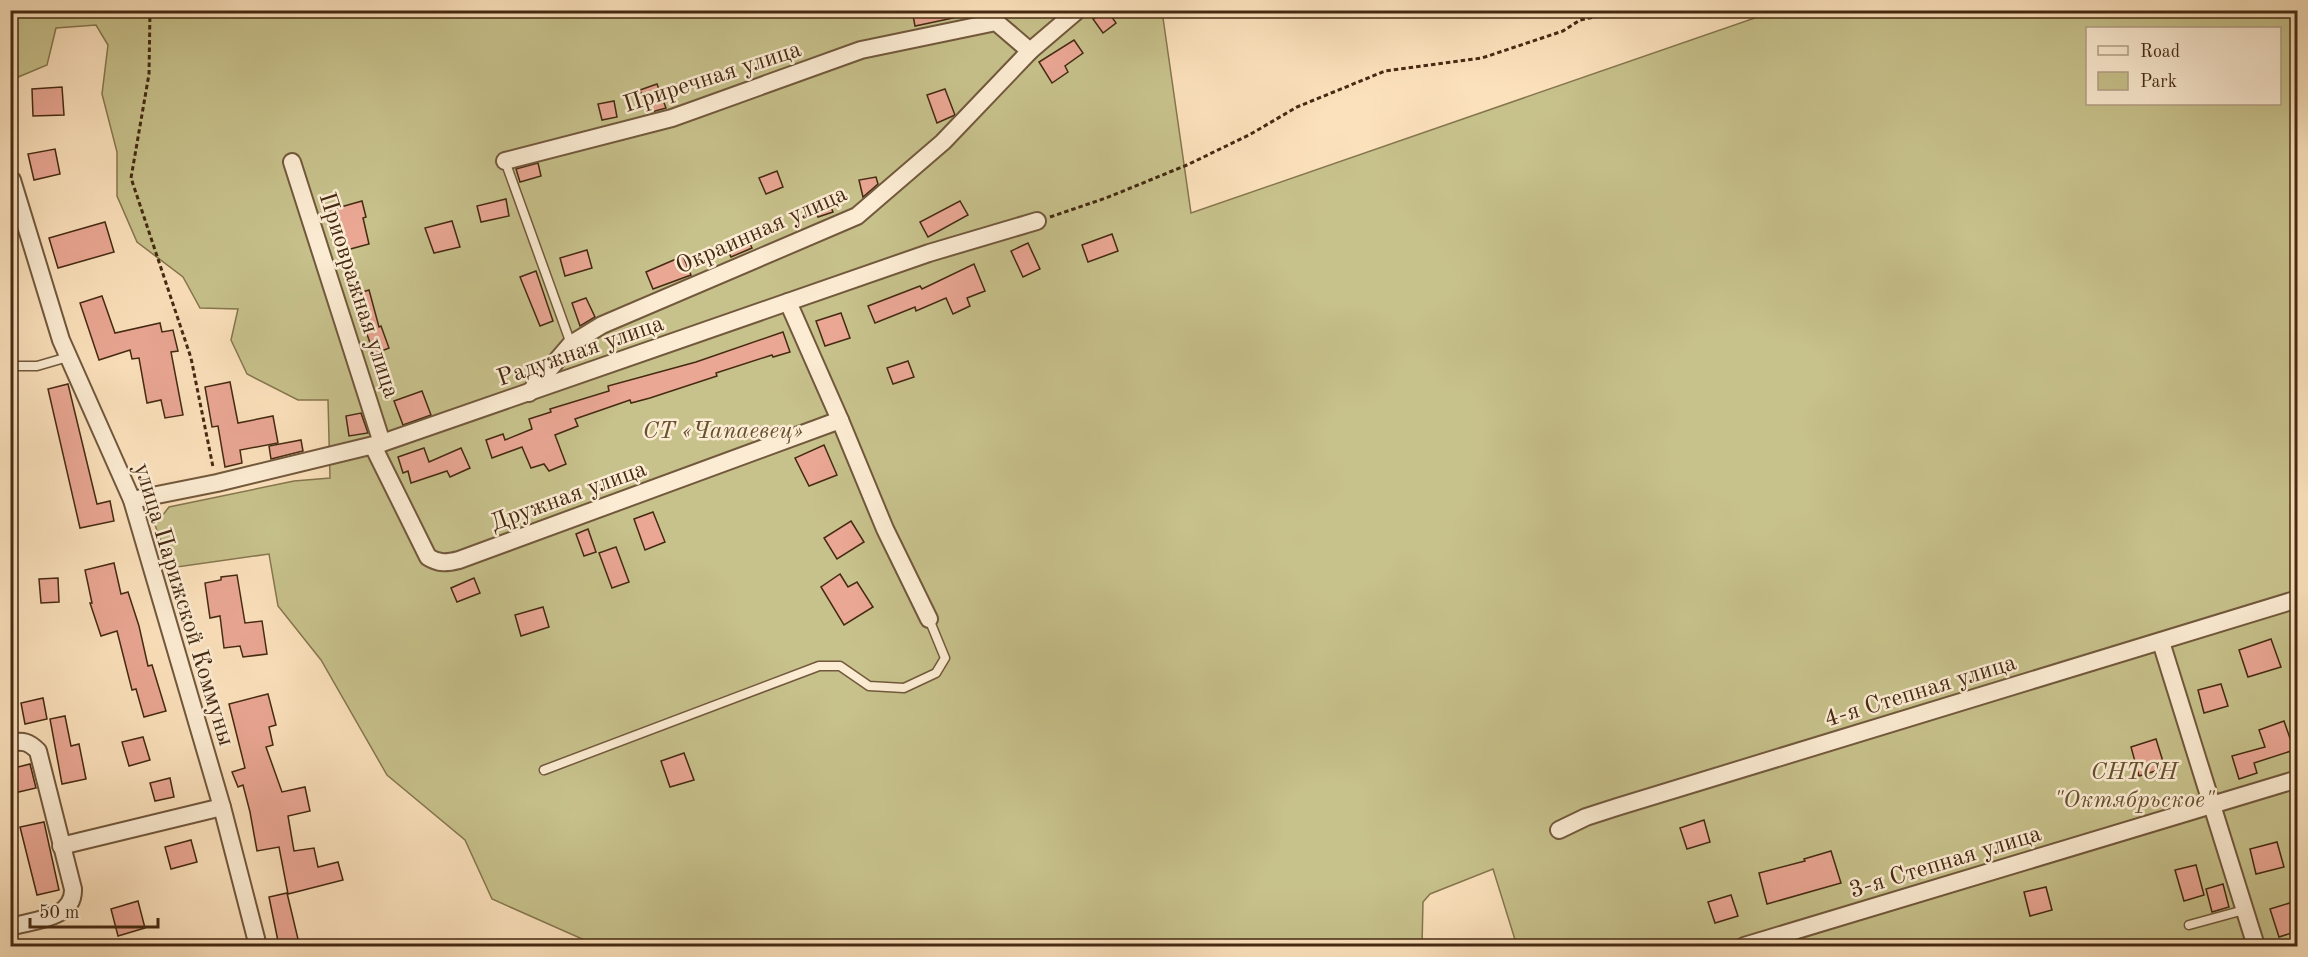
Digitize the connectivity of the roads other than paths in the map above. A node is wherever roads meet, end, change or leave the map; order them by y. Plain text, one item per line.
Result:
1 (1078, 10) edge
2 (1030, 51) junction
3 (505, 161) joint
4 (292, 162) dead end
5 (11, 180) edge
6 (1037, 221) road end
7 (788, 302) junction
8 (572, 344) junction
9 (68, 357) junction
10 (10, 366) edge
11 (529, 394) junction
12 (840, 420) junction
13 (378, 444) junction
14 (132, 500) junction
15 (2298, 599) edge
16 (929, 619) joint
17 (2161, 642) junction
18 (10, 743) edge
19 (544, 770) dead end
20 (2298, 779) edge
21 (2211, 805) junction
22 (222, 807) junction
23 (1559, 830) dead end
24 (61, 846) junction
25 (2244, 910) junction
26 (2189, 925) dead end
27 (10, 927) edge
28 (1772, 943) edge
29 (258, 946) edge
30 (1744, 946) edge
31 (2256, 946) edge

1 - 2 street, Окраинная улица
2 - 3 street, Приречная улица
2 - 8 street, Окраинная улица
3 - 8 lane
4 - 13 street, Приовражная улица
5 - 9 street, улица Парижской Коммуны
6 - 7 street, Радужная улица
7 - 11 street, Радужная улица
7 - 12 street
8 - 11 street, Окраинная улица
9 - 10 lane
9 - 14 street, улица Парижской Коммуны
11 - 13 street, Радужная улица
12 - 13 street, Дружная улица
12 - 16 street
13 - 14 street, Радужная улица
14 - 22 street, улица Парижской Коммуны
15 - 17 street, 4-я Степная улица
16 - 19 lane
17 - 21 street
17 - 23 street, 4-я Степная улица
18 - 24 street
20 - 21 street, 3-я Степная улица
21 - 25 street
21 - 28 street, 3-я Степная улица
22 - 24 street
22 - 29 street, улица Парижской Коммуны
24 - 27 street
25 - 26 lane
25 - 31 street
28 - 30 street, 3-я Степная улица

